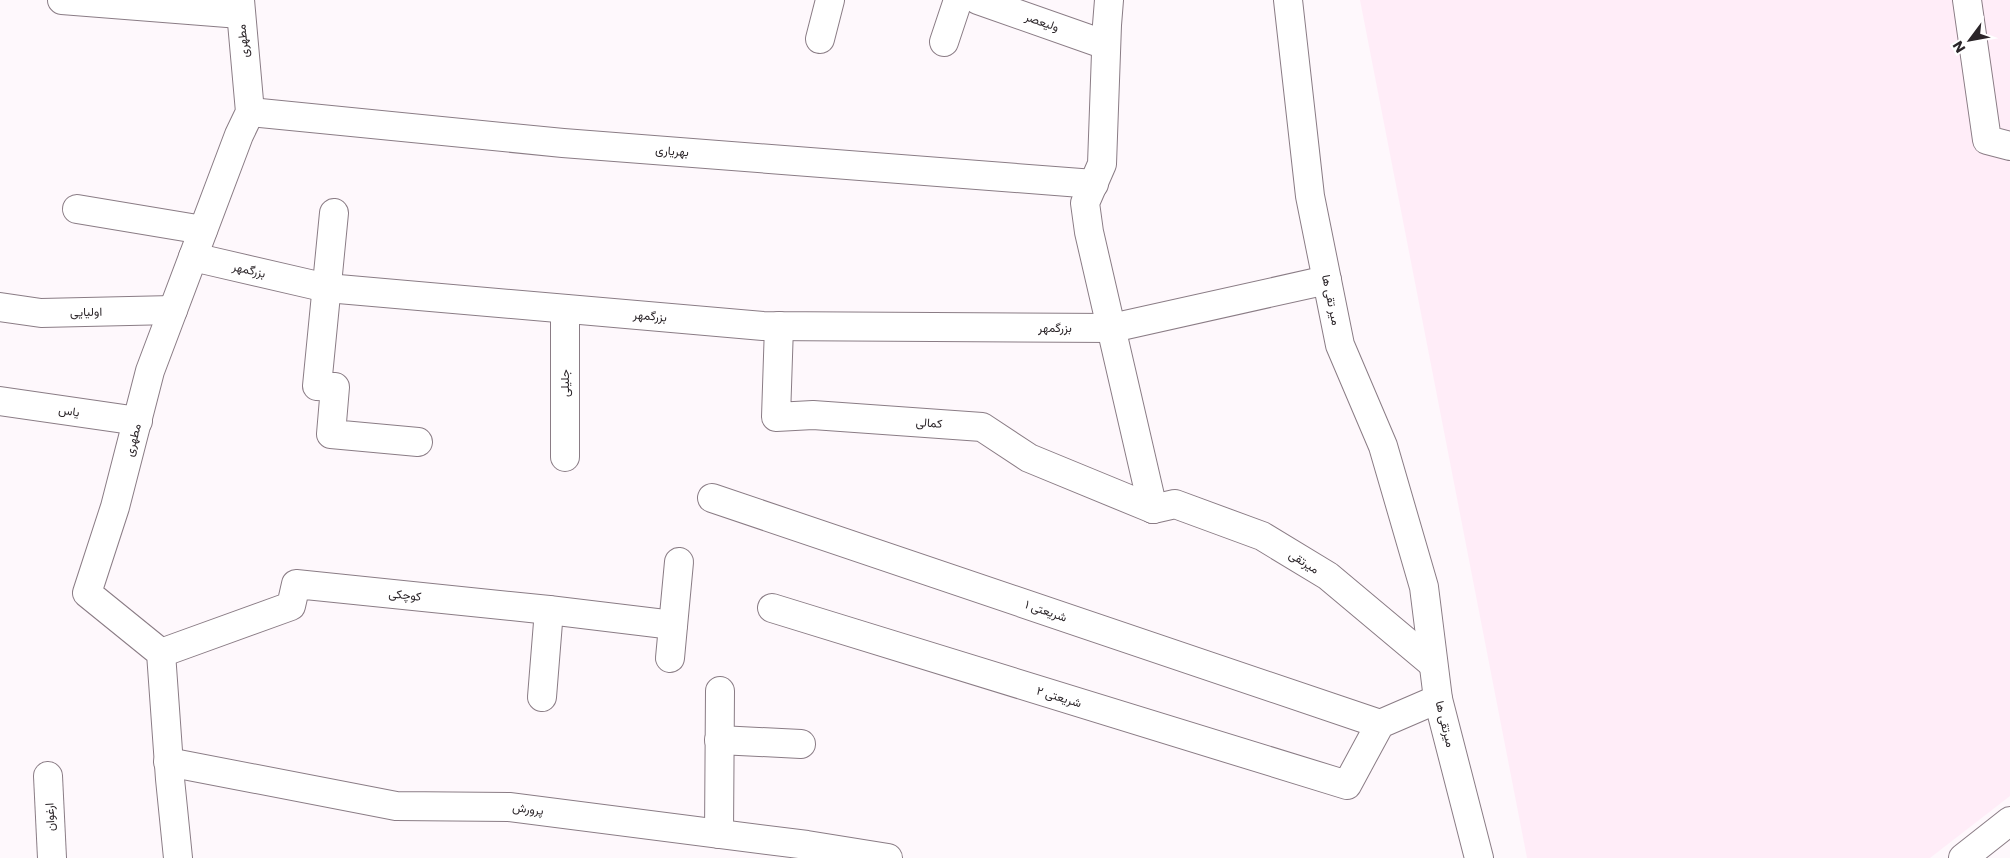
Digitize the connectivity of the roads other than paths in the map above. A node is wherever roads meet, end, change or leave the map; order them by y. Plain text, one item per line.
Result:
1 (62, 0) edge
2 (830, 0) edge
3 (958, 0) edge
4 (978, 0) edge
5 (1109, 0) edge
6 (1288, 0) edge
7 (1967, 0) edge
8 (240, 7) edge
9 (820, 39) dead end
10 (944, 42) dead end
11 (1106, 45) junction
12 (250, 112) junction
13 (2010, 146) edge
14 (1094, 184) junction
15 (77, 209) dead end
16 (334, 213) dead end
17 (203, 230) junction
18 (193, 257) junction
19 (1327, 280) junction
20 (327, 288) junction
21 (0, 307) edge
22 (565, 309) junction
23 (173, 310) junction
24 (779, 326) junction
25 (1112, 328) junction
26 (0, 401) edge
27 (138, 421) junction
28 (418, 442) dead end
29 (565, 457) dead end
30 (712, 498) dead end
31 (1153, 509) junction
32 (679, 562) dead end
33 (1424, 587) joint
34 (772, 608) dead end
35 (549, 610) junction
36 (673, 625) junction
37 (161, 654) junction
38 (670, 658) dead end
39 (1433, 664) junction
40 (720, 691) dead end
41 (542, 697) dead end
42 (1438, 699) junction
43 (1380, 724) junction
44 (719, 740) junction
45 (800, 744) dead end
46 (168, 762) junction
47 (48, 776) dead end
48 (2010, 821) edge
49 (718, 834) junction
50 (52, 858) edge
51 (178, 858) edge
52 (888, 858) edge
53 (1480, 858) edge
54 (1963, 858) edge

1 - 8 street
2 - 9 street
3 - 10 street
4 - 11 street, ولیعصر
5 - 11 street
6 - 19 street, میر تقی ها
7 - 13 street
8 - 12 street, مطهری
11 - 14 street
12 - 14 street, بهریاری
12 - 17 street, مطهری
14 - 25 street
15 - 17 street
16 - 20 street
17 - 18 street, مطهری
18 - 20 street, بزرگمهر
18 - 23 street, مطهری
19 - 25 street, بزرگمهر
19 - 33 street, میر تقی ها
20 - 22 street, بزرگمهر
20 - 28 street
21 - 23 street, اولیایی
22 - 24 street, بزرگمهر
22 - 29 street, جلیلی
23 - 27 street, مطهری
24 - 25 street, بزرگمهر
24 - 31 street, کمالی
25 - 31 street
26 - 27 street, یاس
27 - 37 street, مطهری
30 - 43 street, شریعتی ۱
31 - 39 street, میرتقی
32 - 36 street
33 - 39 street, میرتقی ها
34 - 43 street, شریعتی ۲
35 - 36 street, کوچکی
35 - 37 street, کوچکی
35 - 41 street
36 - 38 street
37 - 46 street
39 - 42 street, میرتقی ها
40 - 44 street
42 - 43 street
42 - 53 street, میرتقی ها
44 - 45 street
44 - 49 street
46 - 49 street, پرورش
46 - 51 street
47 - 50 street, ارغوان
48 - 54 street
49 - 52 street, پرورش

